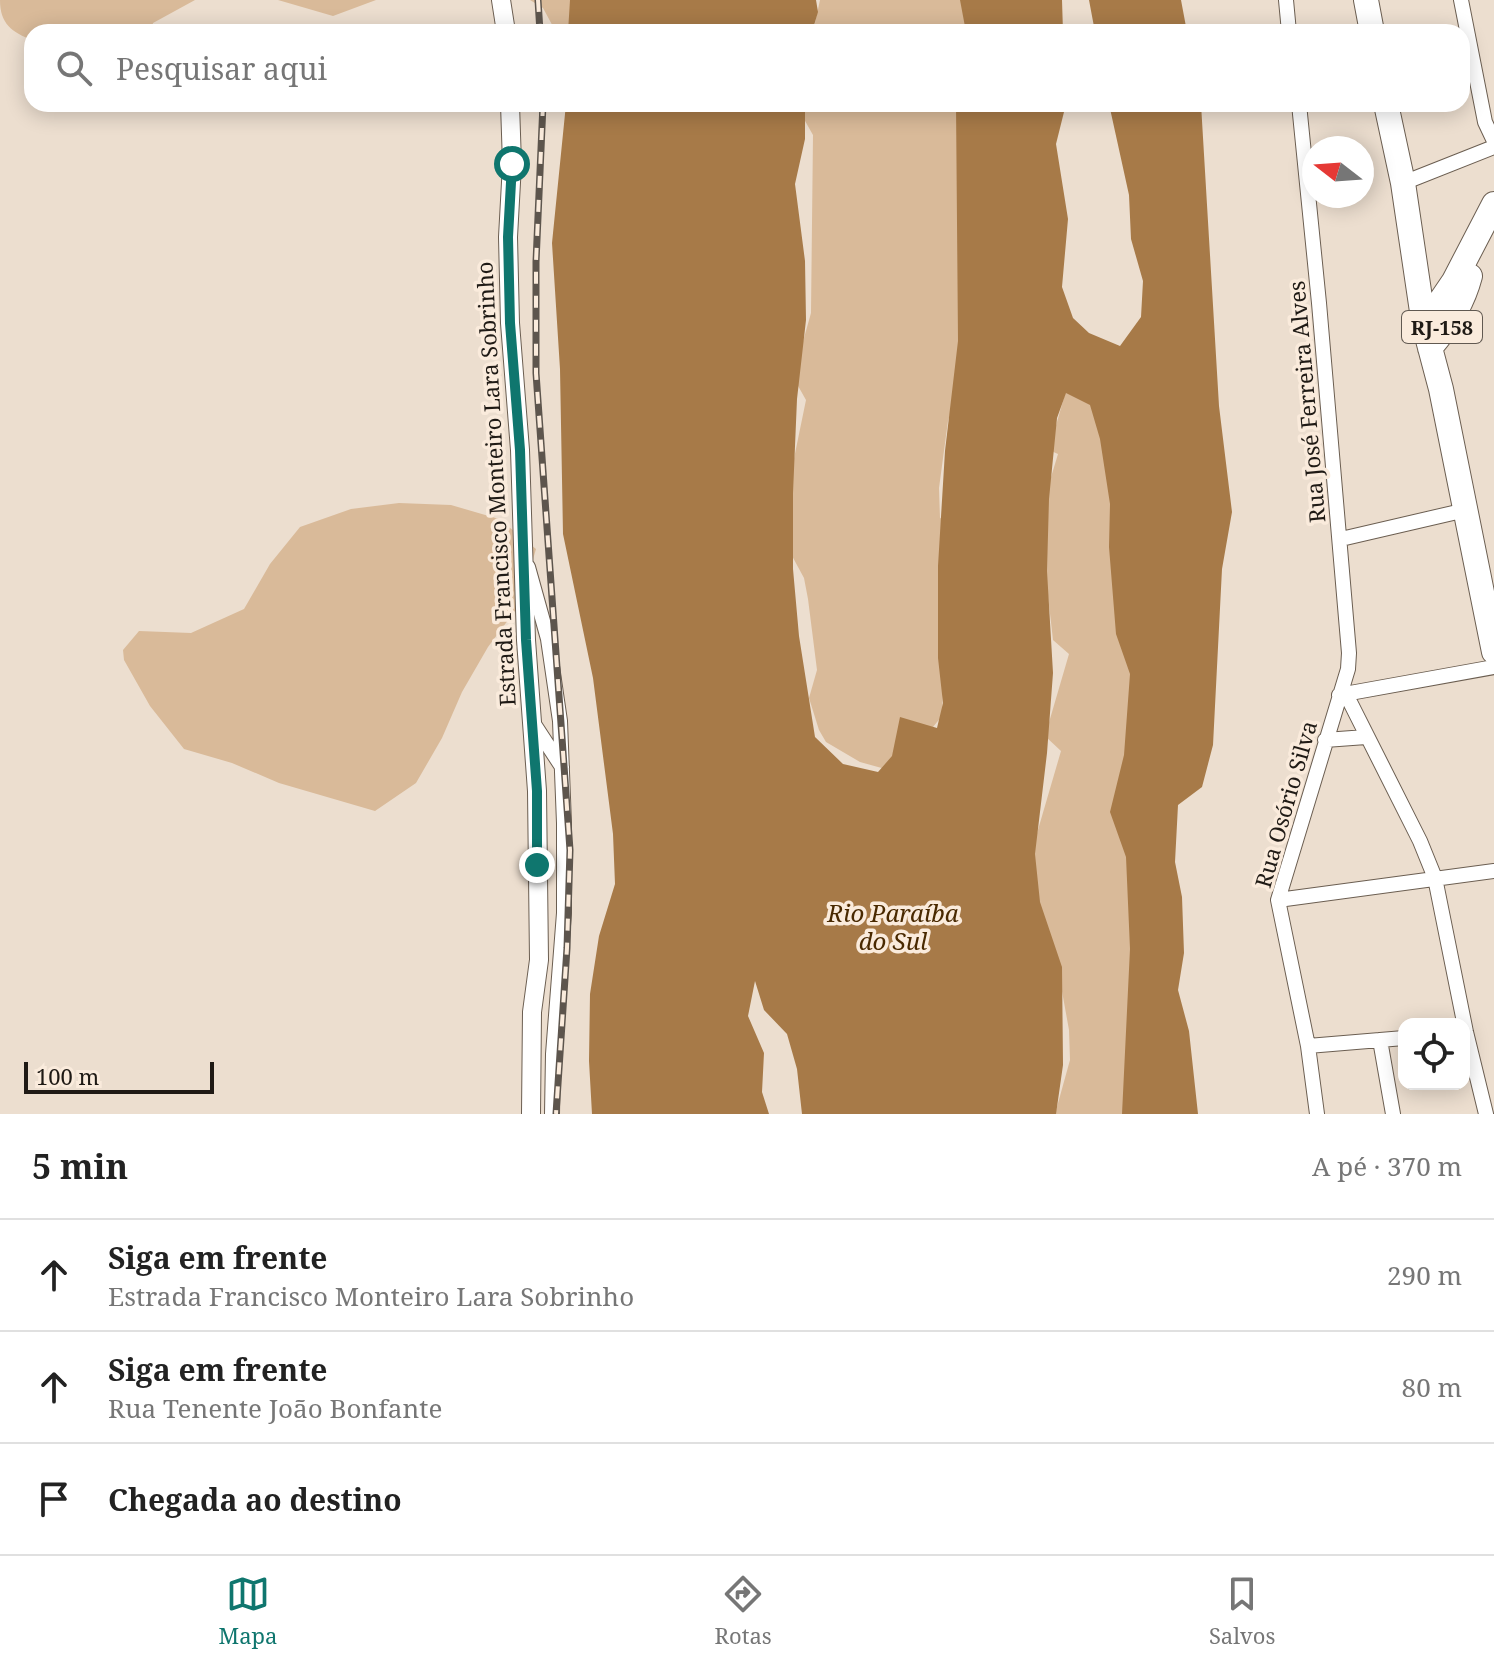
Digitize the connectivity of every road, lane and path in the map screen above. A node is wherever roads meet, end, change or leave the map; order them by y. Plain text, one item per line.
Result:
1 (501, 0) edge
2 (1286, 0) edge
3 (1366, 0) edge
4 (1461, 0) edge
5 (505, 24) edge
6 (1288, 24) edge
7 (1370, 24) edge
8 (1466, 24) edge
9 (1470, 46) edge
10 (510, 112) edge
11 (1300, 112) edge
12 (1388, 112) edge
13 (1494, 144) edge
14 (1403, 183) junction
15 (1494, 204) edge
16 (1433, 328) junction
17 (1466, 510) junction
18 (1341, 539) junction
19 (523, 547) junction
20 (1494, 652) edge
21 (1494, 667) edge
22 (1342, 695) junction
23 (531, 718) junction
24 (1366, 737) junction
25 (1325, 740) junction
26 (562, 768) junction
27 (1494, 871) edge
28 (1435, 878) junction
29 (1278, 900) junction
30 (1462, 1018) edge
31 (1398, 1038) edge
32 (1380, 1040) junction
33 (1308, 1046) junction
34 (1470, 1052) edge
35 (531, 1114) edge
36 (552, 1114) edge
37 (1317, 1114) edge
38 (1393, 1114) edge
39 (1486, 1114) edge

1 - 5 street
2 - 6 street
3 - 7 main road
4 - 8 street
9 - 13 street
10 - 19 street, Estrada Francisco Monteiro Lara Sobrinho
11 - 18 street, Rua José Ferreira Alves
12 - 14 main road, RJ-158
13 - 14 street
14 - 16 main road, RJ-158
15 - 16 main road
16 - 17 main road, RJ-158
17 - 18 street
17 - 20 main road, RJ-158
18 - 22 street, Rua José Ferreira Alves
19 - 23 street, Estrada Francisco Monteiro Lara Sobrinho
19 - 26 street
21 - 22 street
22 - 24 street
22 - 25 street, Rua Osório Silva
23 - 26 street
23 - 35 street, Estrada Francisco Monteiro Lara Sobrinho
24 - 25 street
24 - 28 street
25 - 29 street, Rua Osório Silva
26 - 36 street
27 - 28 street
28 - 29 street
28 - 30 street
29 - 33 street, Rua Osório Silva
31 - 32 street
32 - 33 street
32 - 38 street
33 - 37 street, Rua Osório Silva
34 - 39 street

